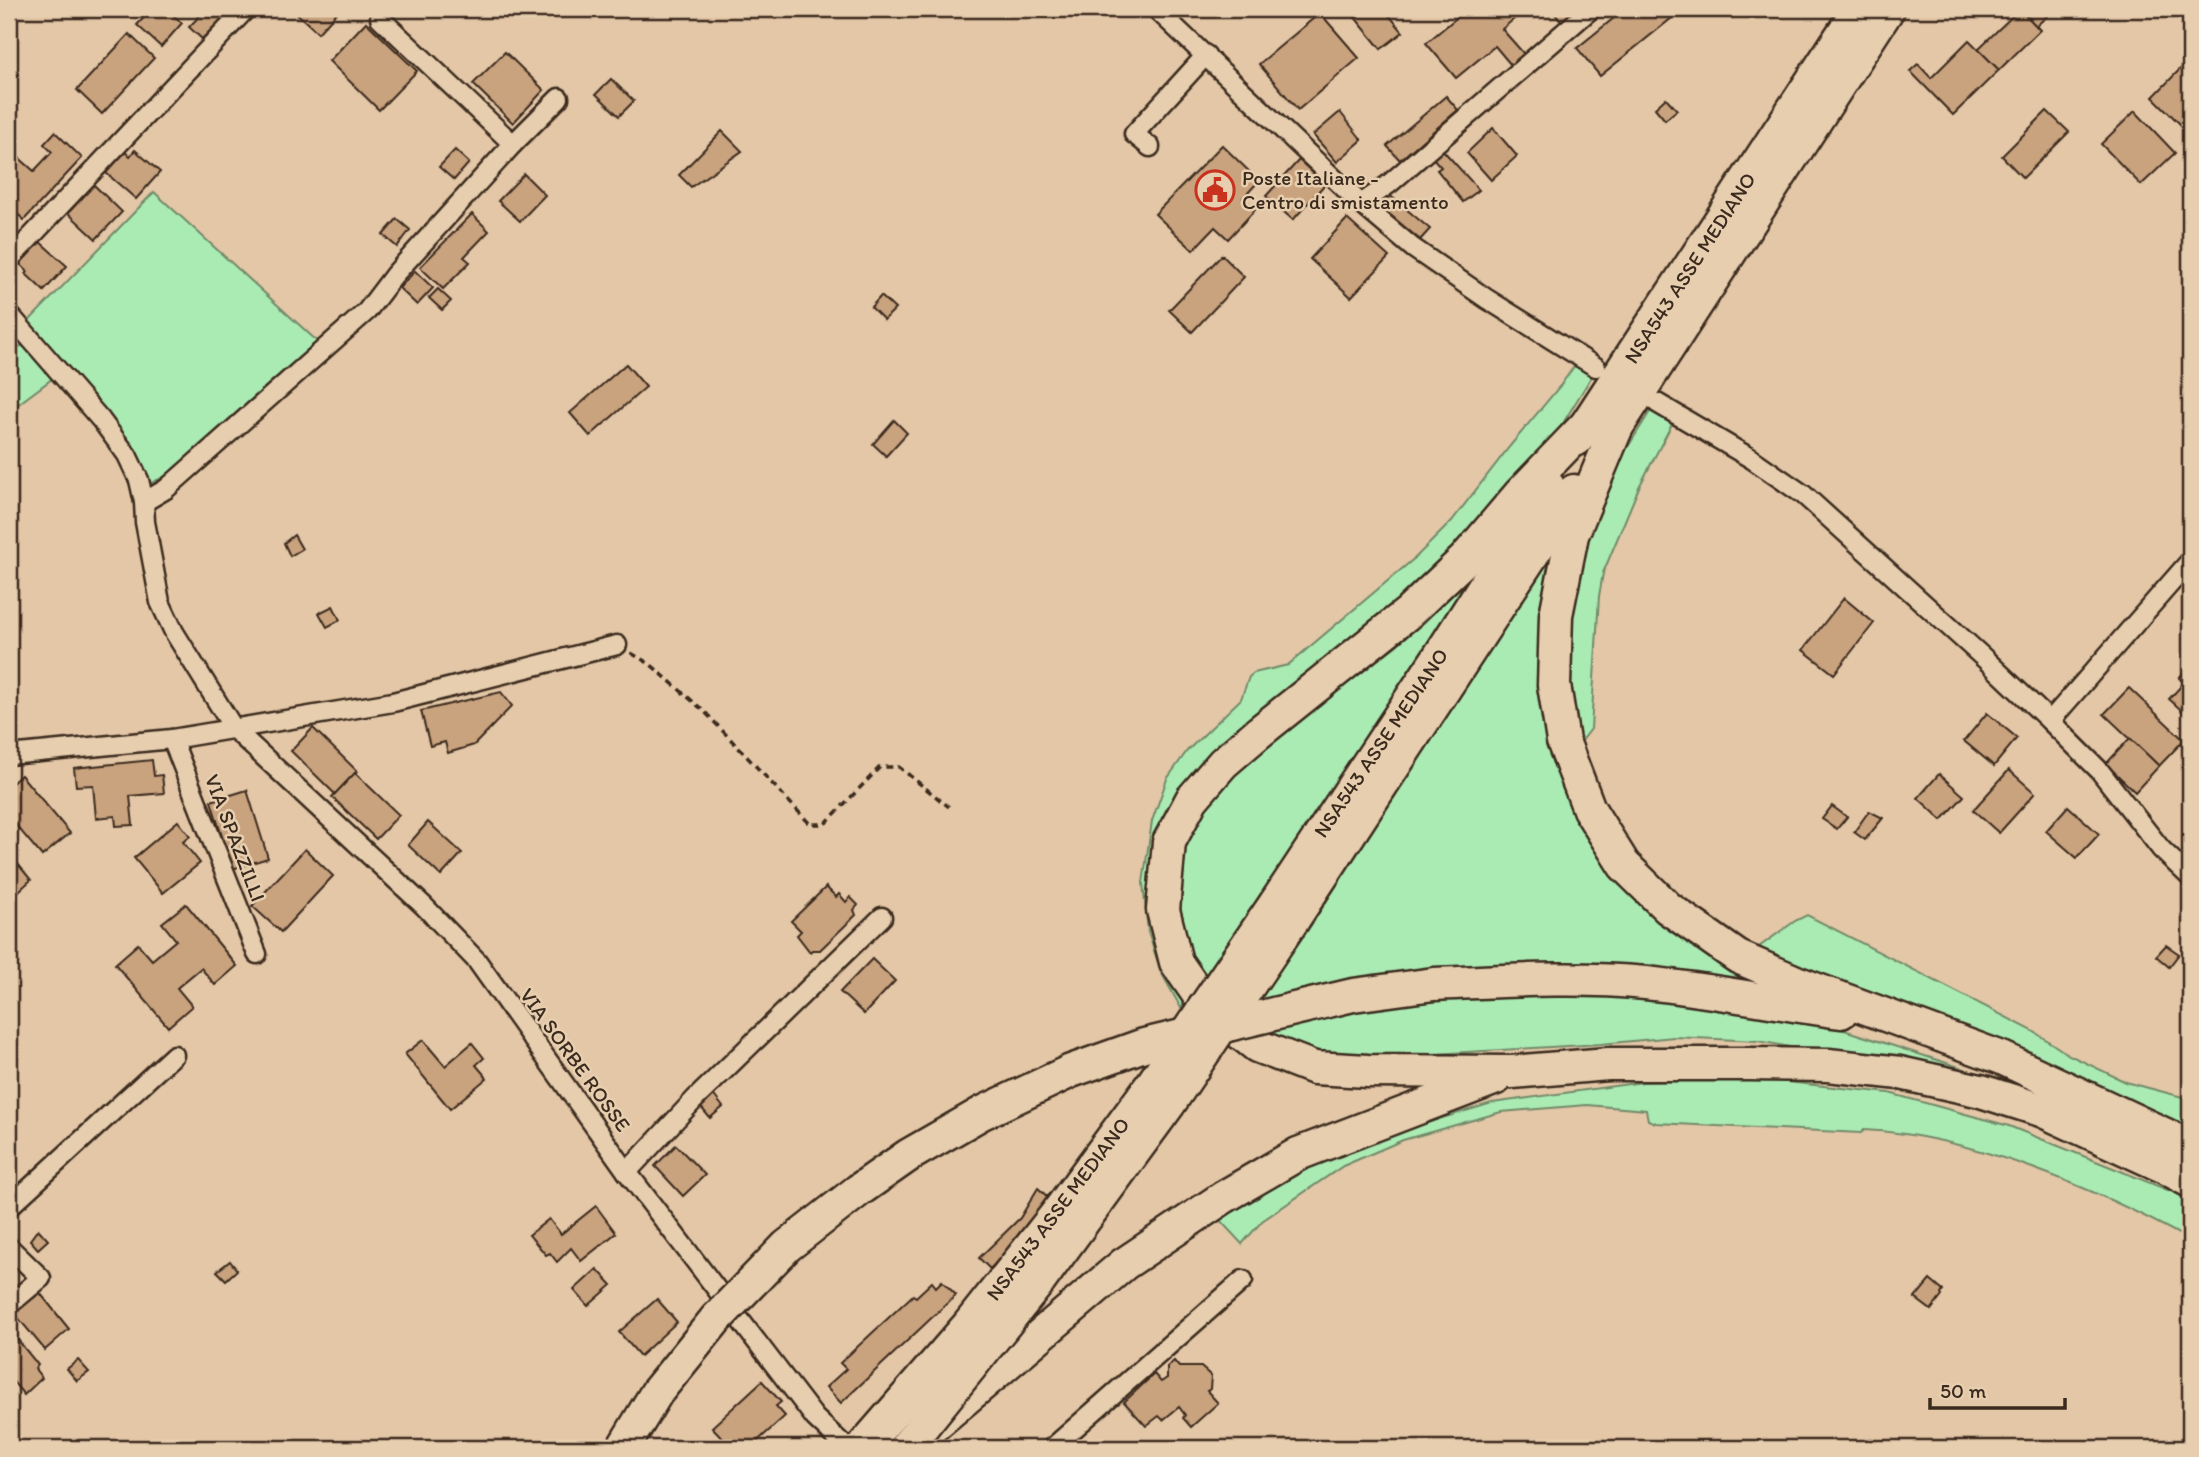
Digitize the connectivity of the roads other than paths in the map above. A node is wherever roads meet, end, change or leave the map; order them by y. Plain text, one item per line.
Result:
1 (246, 9) edge
2 (1156, 9) edge
3 (1591, 9) edge
4 (1859, 9) edge
5 (1888, 9) edge
6 (380, 18) dead end
7 (1206, 55) junction
8 (559, 98) dead end
9 (513, 144) junction
10 (1150, 147) dead end
11 (1361, 204) junction
12 (9, 260) edge
13 (9, 314) edge
14 (1596, 367) dead end
15 (1657, 403) dead end
16 (1604, 423) junction
17 (144, 502) junction
18 (2190, 561) edge
19 (617, 645) road end
20 (2050, 721) junction
21 (234, 729) junction
22 (172, 739) junction
23 (9, 755) edge
24 (2190, 877) edge
25 (1284, 912) junction
26 (882, 917) dead end
27 (257, 954) dead end
28 (1795, 993) junction
29 (174, 1055) dead end
30 (1512, 1072) junction
31 (2190, 1149) edge
32 (627, 1172) junction
33 (2190, 1181) edge
34 (9, 1207) edge
35 (9, 1247) edge
36 (1243, 1280) dead end
37 (9, 1305) edge
38 (623, 1448) edge
39 (846, 1448) edge
40 (862, 1448) edge
41 (906, 1448) edge
42 (1052, 1448) edge

1 - 12 street
2 - 7 street
3 - 11 street
4 - 16 highway, NSA543 ASSE MEDIANO
5 - 16 highway, NSA543 ASSE MEDIANO
6 - 9 street
7 - 10 street
7 - 11 street
8 - 9 street
9 - 17 street
11 - 14 street
13 - 17 street, VIA SORBE ROSSE
15 - 20 street
16 - 25 highway, NSA543 ASSE MEDIANO
16 - 28 highway
16 - 30 highway
17 - 21 street, VIA SORBE ROSSE
18 - 20 street
19 - 21 street
20 - 24 street
21 - 22 street
21 - 32 street, VIA SORBE ROSSE
22 - 23 street
22 - 27 street, VIA SPAZZILLI
25 - 40 highway, NSA543 ASSE MEDIANO, bridge
25 - 41 highway, NSA543 ASSE MEDIANO, bridge
26 - 32 street
28 - 31 highway
28 - 38 highway, bridge
29 - 34 street
30 - 33 highway
30 - 41 highway, bridge
32 - 39 street, VIA SORBE ROSSE
35 - 37 street
36 - 42 street

